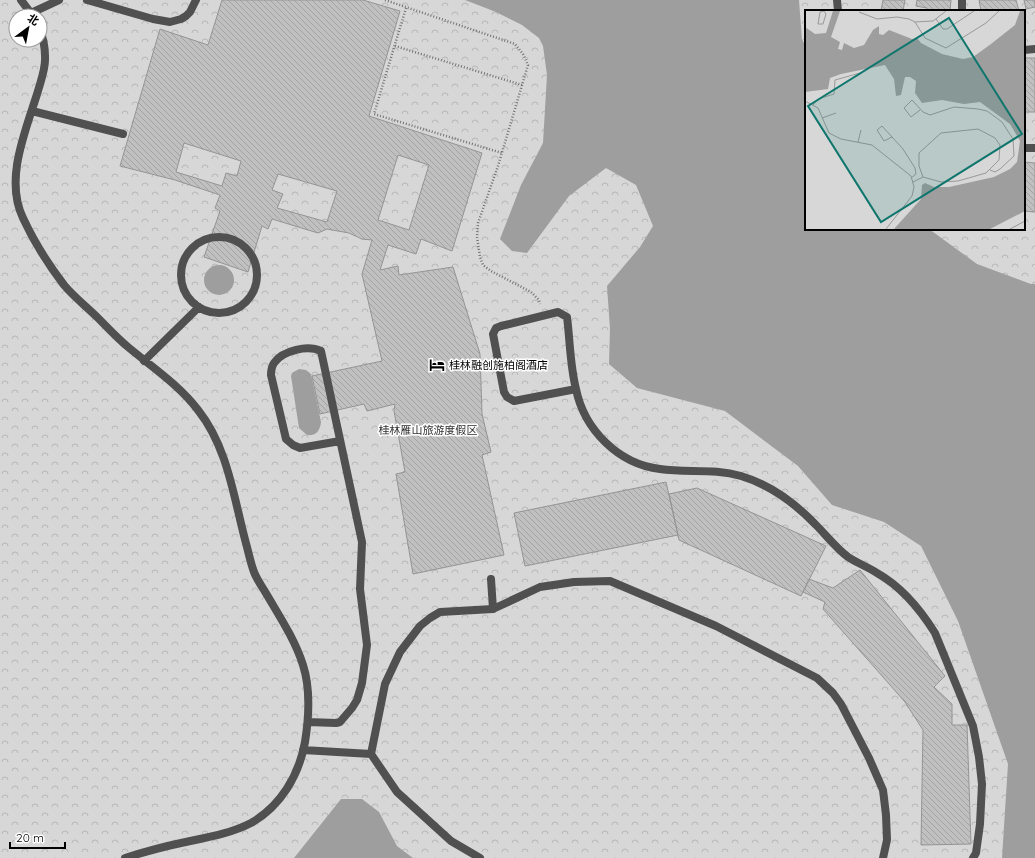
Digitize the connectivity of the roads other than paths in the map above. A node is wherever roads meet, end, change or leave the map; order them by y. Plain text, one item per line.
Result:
1 (59, 0) edge
2 (86, 0) edge
3 (196, 0) edge
4 (837, 0) edge
5 (45, 8) edge
6 (838, 10) edge
7 (44, 48) edge
8 (1035, 49) edge
9 (1025, 50) edge
10 (32, 111) junction
11 (123, 134) dead end
12 (199, 307) junction
13 (144, 361) junction
14 (576, 389) junction
15 (340, 441) junction
16 (491, 579) dead end
17 (493, 609) junction
18 (308, 722) junction
19 (303, 750) junction
20 (371, 754) junction
21 (125, 858) edge
22 (480, 858) edge
23 (883, 858) edge
24 (973, 858) edge

1 - 5 lane
2 - 3 lane
4 - 6 lane
7 - 10 lane
8 - 9 lane
10 - 11 lane
10 - 13 lane
12 - 12 lane
12 - 13 lane
13 - 18 lane
14 - 14 lane
14 - 24 lane
15 - 15 lane
15 - 18 lane
16 - 17 lane
17 - 20 lane
17 - 23 lane
18 - 19 lane
19 - 20 lane
19 - 21 lane
20 - 22 lane

